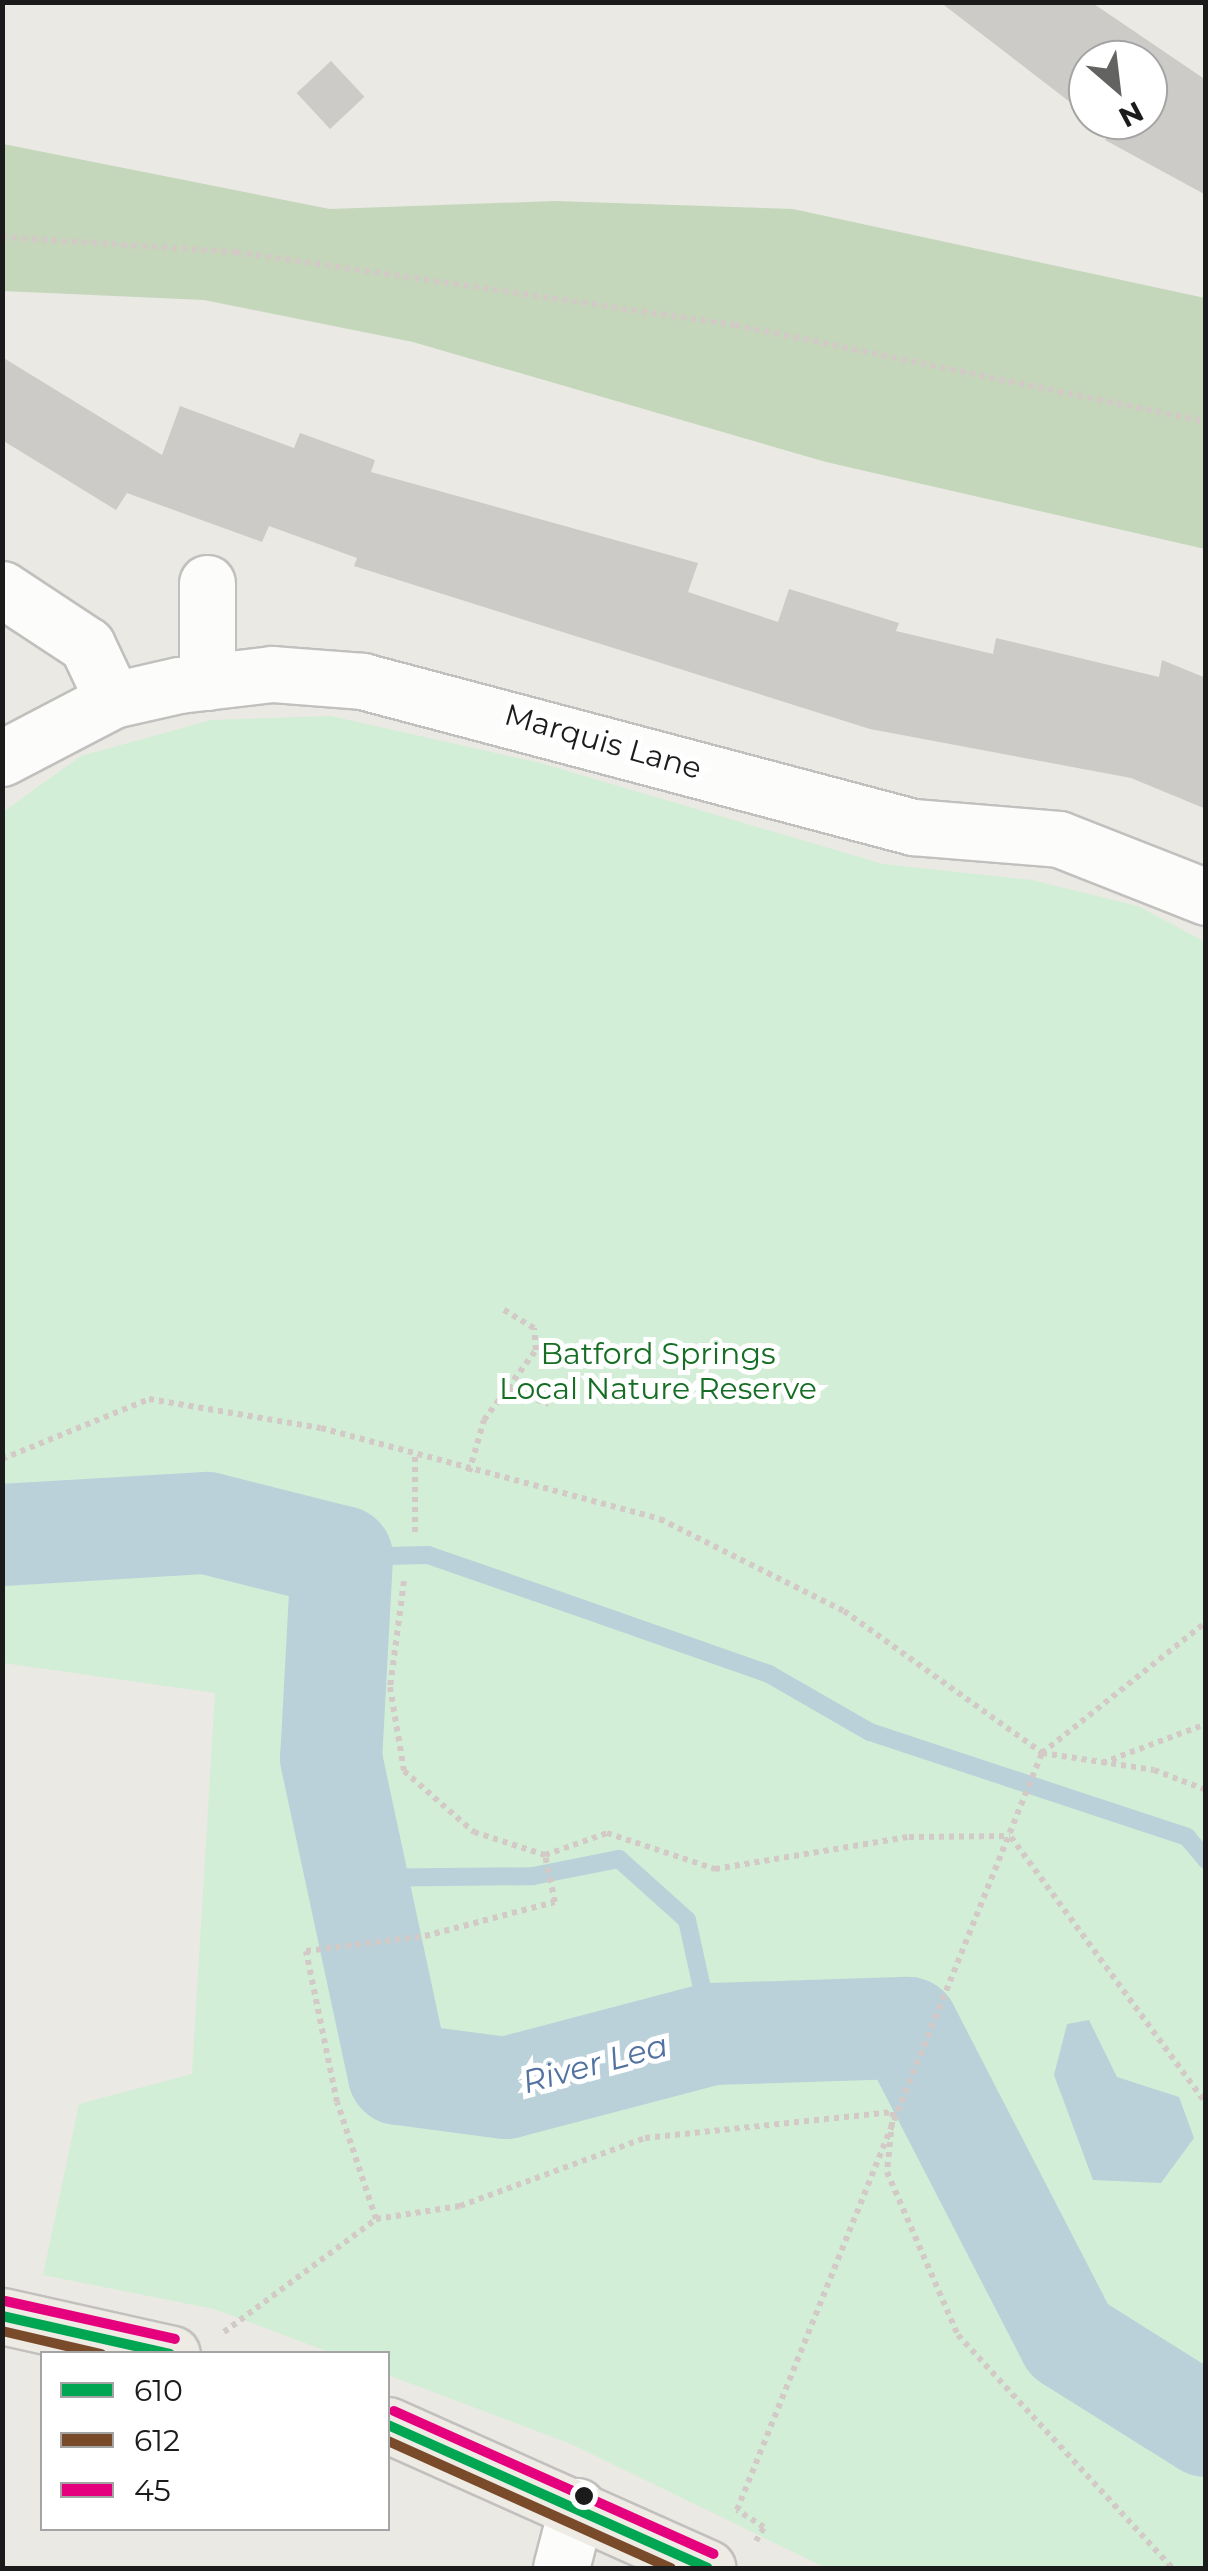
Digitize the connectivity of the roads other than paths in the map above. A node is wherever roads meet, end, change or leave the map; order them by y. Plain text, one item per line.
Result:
1 (208, 583) dead end
2 (2, 590) edge
3 (207, 682) junction
4 (113, 700) junction
5 (2, 758) edge
6 (1206, 897) edge
7 (2, 2316) edge
8 (191, 2348) edge
9 (390, 2426) edge
10 (577, 2506) junction
11 (727, 2562) edge
12 (560, 2568) edge

1 - 3 street
2 - 4 street
3 - 4 street, Marquis Lane
3 - 6 street, Marquis Lane
4 - 5 street, Marquis Lane
7 - 8 main road
9 - 10 main road
10 - 11 main road
10 - 12 street

